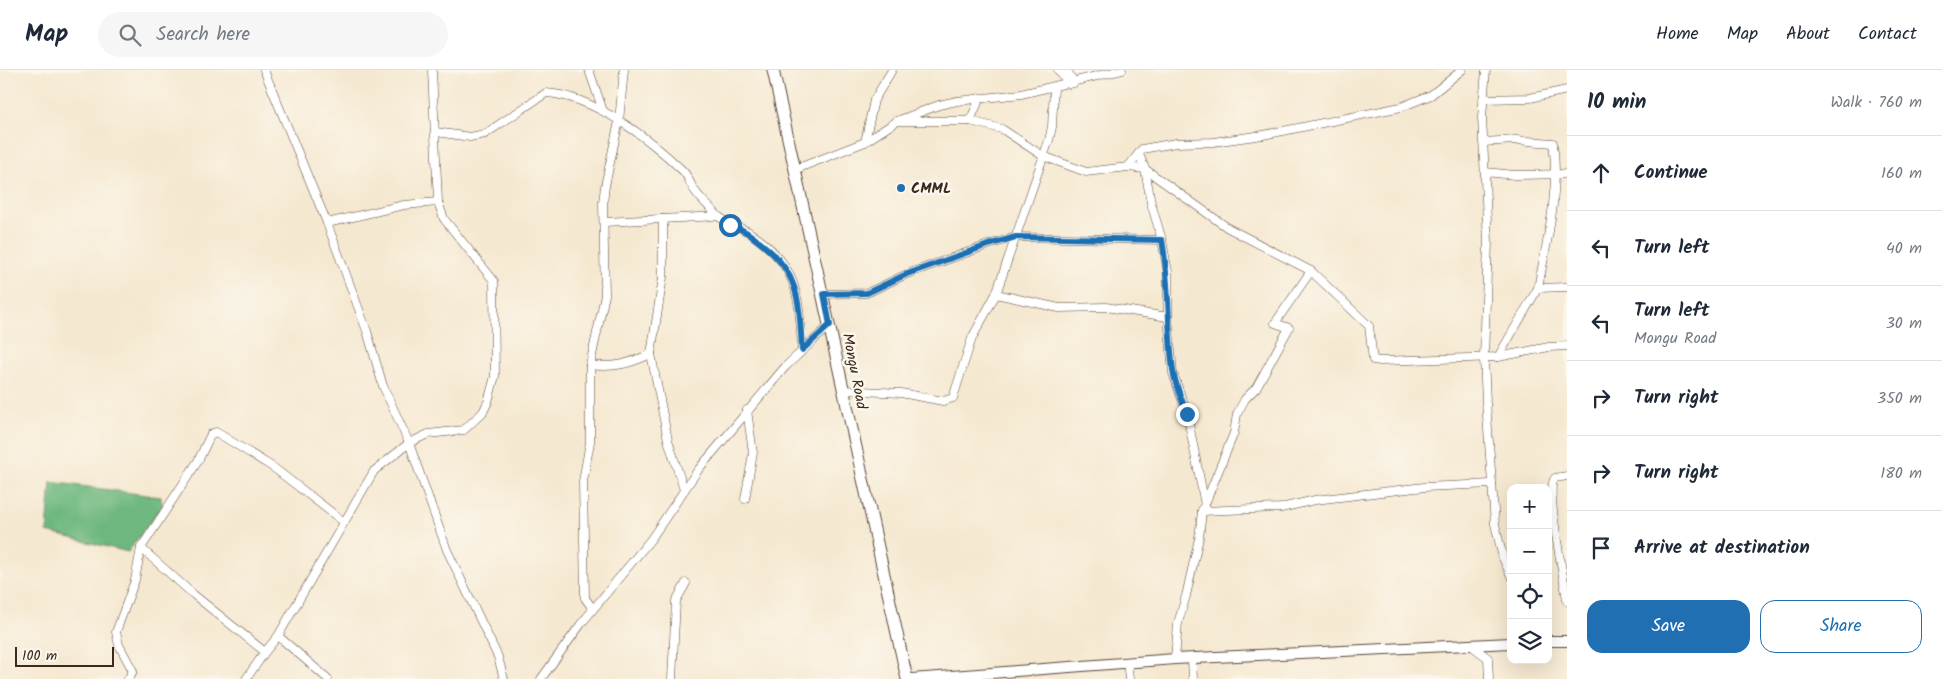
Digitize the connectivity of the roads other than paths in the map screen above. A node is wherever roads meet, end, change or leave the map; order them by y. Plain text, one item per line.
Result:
1 (265, 70) edge
2 (432, 70) edge
3 (589, 70) edge
4 (624, 70) edge
5 (773, 70) edge
6 (892, 70) edge
7 (1058, 70) edge
8 (1067, 70) edge
9 (1078, 70) edge
10 (1122, 70) edge
11 (1462, 70) edge
12 (1486, 70) edge
13 (1073, 82) junction
14 (1054, 87) junction
15 (1567, 90) edge
16 (980, 98) junction
17 (1483, 99) junction
18 (603, 111) junction
19 (620, 121) junction
20 (896, 121) junction
21 (970, 121) junction
22 (436, 132) junction
23 (865, 142) junction
24 (1483, 142) junction
25 (1139, 154) junction
26 (1043, 156) junction
27 (1128, 167) junction
28 (796, 169) junction
29 (1145, 169) junction
30 (1485, 172) junction
31 (1567, 174) edge
32 (1555, 175) junction
33 (438, 202) junction
34 (718, 216) junction
35 (663, 219) junction
36 (605, 222) junction
37 (327, 223) junction
38 (1016, 237) junction
39 (1162, 240) junction
40 (1311, 271) junction
41 (1567, 286) edge
42 (1538, 288) junction
43 (824, 294) junction
44 (996, 294) junction
45 (1168, 317) junction
46 (830, 325) junction
47 (1567, 346) edge
48 (802, 350) junction
49 (651, 354) junction
50 (1498, 356) junction
51 (1484, 358) junction
52 (590, 365) junction
53 (843, 390) junction
54 (747, 410) junction
55 (409, 443) junction
56 (1567, 476) edge
57 (1492, 484) junction
58 (684, 490) junction
59 (745, 499) dead end
60 (1204, 508) junction
61 (344, 522) junction
62 (1552, 529) edge
63 (1552, 531) edge
64 (141, 548) junction
65 (1510, 574) edge
66 (686, 583) dead end
67 (1567, 601) edge
68 (593, 610) junction
69 (278, 636) junction
70 (1552, 641) edge
71 (1567, 641) edge
72 (1507, 643) edge
73 (1472, 646) junction
74 (265, 652) junction
75 (1175, 659) junction
76 (1192, 659) junction
77 (1127, 662) junction
78 (128, 679) edge
79 (246, 679) edge
80 (328, 679) edge
81 (504, 679) edge
82 (541, 679) edge
83 (672, 679) edge
84 (907, 679) edge
85 (912, 679) edge
86 (1129, 679) edge
87 (1193, 679) edge
88 (1489, 679) edge

1 - 37 street
2 - 22 street
3 - 18 street
4 - 19 street
5 - 28 main road, Mongu Road
6 - 23 street
7 - 13 street
8 - 13 street
9 - 13 street
10 - 13 street
11 - 25 street
12 - 17 street
13 - 14 street
14 - 16 street
14 - 26 street
15 - 17 street
16 - 20 street
16 - 21 street
17 - 24 street
18 - 19 street
18 - 22 street
19 - 34 street
19 - 36 street
20 - 21 street
20 - 23 street
21 - 26 street
22 - 33 street
23 - 28 street
24 - 30 street
24 - 32 street
25 - 27 street
25 - 29 street
26 - 27 street
26 - 38 street
27 - 29 street
28 - 43 main road, Mongu Road
29 - 39 street
29 - 40 street
30 - 32 street
30 - 51 street
31 - 32 street
32 - 42 street
33 - 37 street
33 - 55 street
34 - 35 street
34 - 48 street
35 - 36 street
35 - 49 street
36 - 52 street
37 - 55 street
38 - 39 street
38 - 43 street
38 - 44 street
39 - 45 street
40 - 51 street
40 - 60 street
41 - 42 street
42 - 50 street
43 - 46 main road, Mongu Road
44 - 45 street
44 - 53 street
45 - 60 street
46 - 48 street
46 - 53 main road, Mongu Road
47 - 50 street
48 - 54 street
49 - 52 street
49 - 58 street
50 - 51 street
51 - 57 street
52 - 68 street
53 - 84 main road, Mongu Road
54 - 58 street
54 - 59 street
55 - 61 street
55 - 81 street
56 - 62 street
57 - 60 street
57 - 65 street
58 - 68 street
60 - 75 street
61 - 64 street
61 - 69 street
63 - 67 street
64 - 74 street
64 - 78 street
66 - 83 street
68 - 82 street
69 - 74 street
69 - 80 street
70 - 71 main road
72 - 73 main road
73 - 76 main road
73 - 88 street
74 - 79 street
75 - 76 main road
75 - 77 main road
76 - 87 street
77 - 85 main road
77 - 86 street

